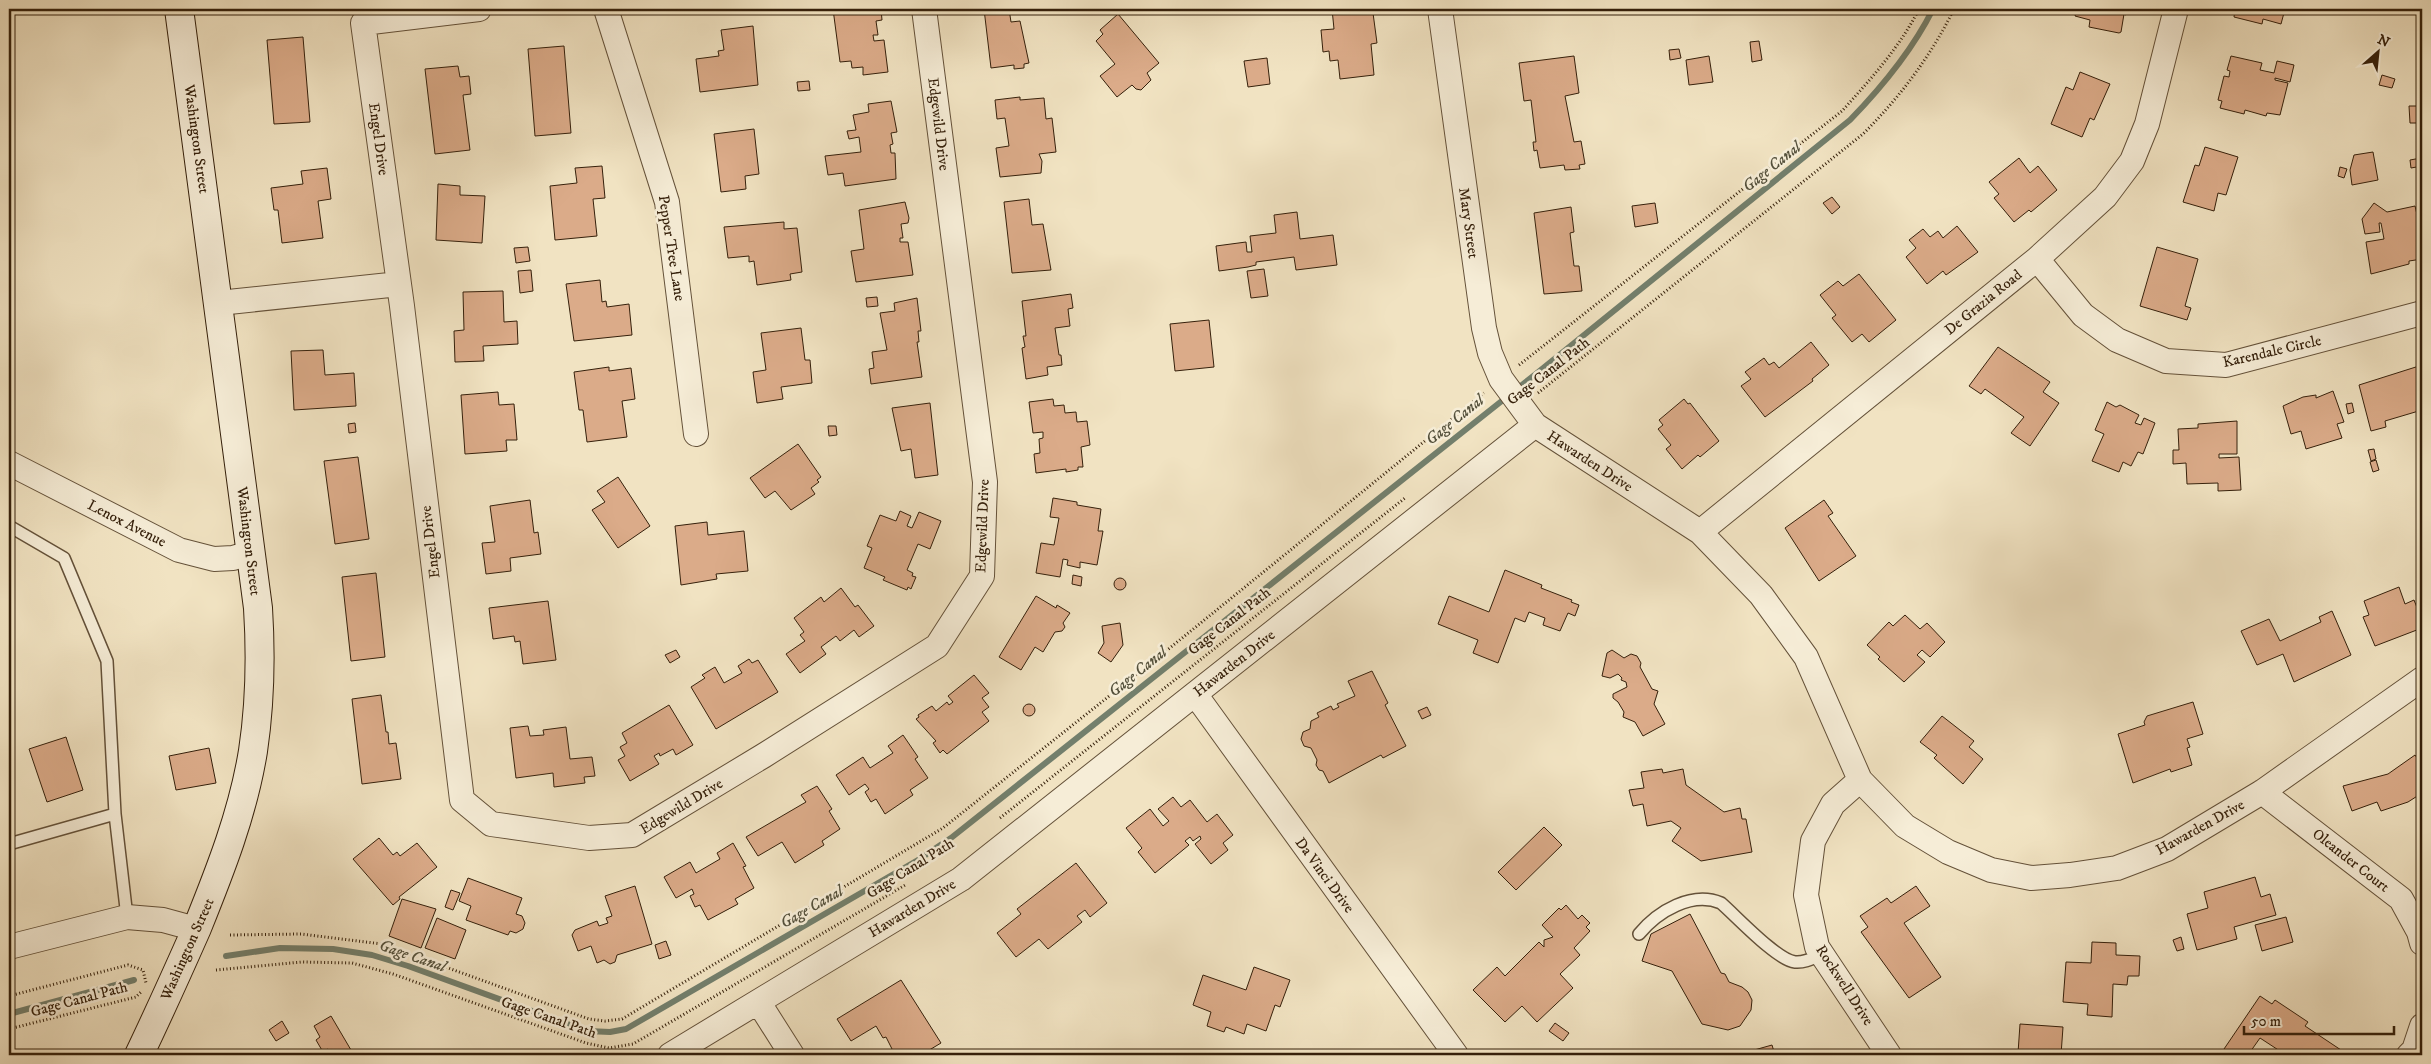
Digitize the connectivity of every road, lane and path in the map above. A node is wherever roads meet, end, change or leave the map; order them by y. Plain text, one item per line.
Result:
1 (179, 9) edge
2 (478, 9) edge
3 (606, 9) edge
4 (924, 9) edge
5 (1440, 9) edge
6 (1919, 9) edge
7 (1954, 9) edge
8 (2176, 9) edge
9 (2037, 258) junction
10 (399, 284) junction
11 (219, 303) junction
12 (2422, 313) edge
13 (1501, 379) junction
14 (1528, 416) junction
15 (696, 434) dead end
16 (9, 463) edge
17 (1406, 496) dead end
18 (9, 526) edge
19 (1700, 532) junction
20 (250, 553) junction
21 (2422, 679) edge
22 (1195, 694) junction
23 (1860, 780) junction
24 (2262, 792) junction
25 (462, 800) joint
26 (116, 814) junction
27 (992, 824) dead end
28 (9, 844) edge
29 (912, 880) dead end
30 (127, 917) junction
31 (196, 929) junction
32 (1639, 934) dead end
33 (230, 935) dead end
34 (2422, 943) edge
35 (9, 947) edge
36 (1822, 954) junction
37 (216, 970) dead end
38 (9, 996) edge
39 (759, 1003) junction
40 (2422, 1026) edge
41 (9, 1029) edge
42 (139, 1055) edge
43 (670, 1055) edge
44 (792, 1055) edge
45 (1456, 1055) edge
46 (1889, 1055) edge
47 (2409, 1055) edge

1 - 11 main road, Washington Street
2 - 10 street, Engel Drive
3 - 15 street, Pepper Tree Lane
4 - 25 street, Edgewild Drive
5 - 13 street, Mary Street
6 - 13 path, Gage Canal Path
7 - 14 path, Gage Canal Path
8 - 9 street, De Grazia Road
9 - 12 street, Karendale Circle
9 - 19 street, De Grazia Road
10 - 11 street
10 - 25 street, Engel Drive
11 - 20 main road, Washington Street
13 - 14 street, Mary Street
13 - 33 path, Gage Canal Path
14 - 19 street, Hawarden Drive
14 - 22 street, Hawarden Drive
16 - 20 street, Lenox Avenue
17 - 27 path, Gage Canal Path
18 - 26 lane
19 - 23 street, Hawarden Drive
20 - 31 main road, Washington Street
21 - 24 street, Hawarden Drive
22 - 39 street, Hawarden Drive
22 - 45 street, Da Vinci Drive
23 - 24 street, Hawarden Drive
23 - 36 street, Rockwell Drive
24 - 34 street, Oleander Court
26 - 28 lane
26 - 30 lane
29 - 37 path, Gage Canal Path
30 - 31 street
30 - 35 street
31 - 42 main road, Washington Street
32 - 36 lane
36 - 46 street, Rockwell Drive
38 - 41 path, Gage Canal Path
39 - 43 street, Hawarden Drive
39 - 44 street
40 - 47 street

